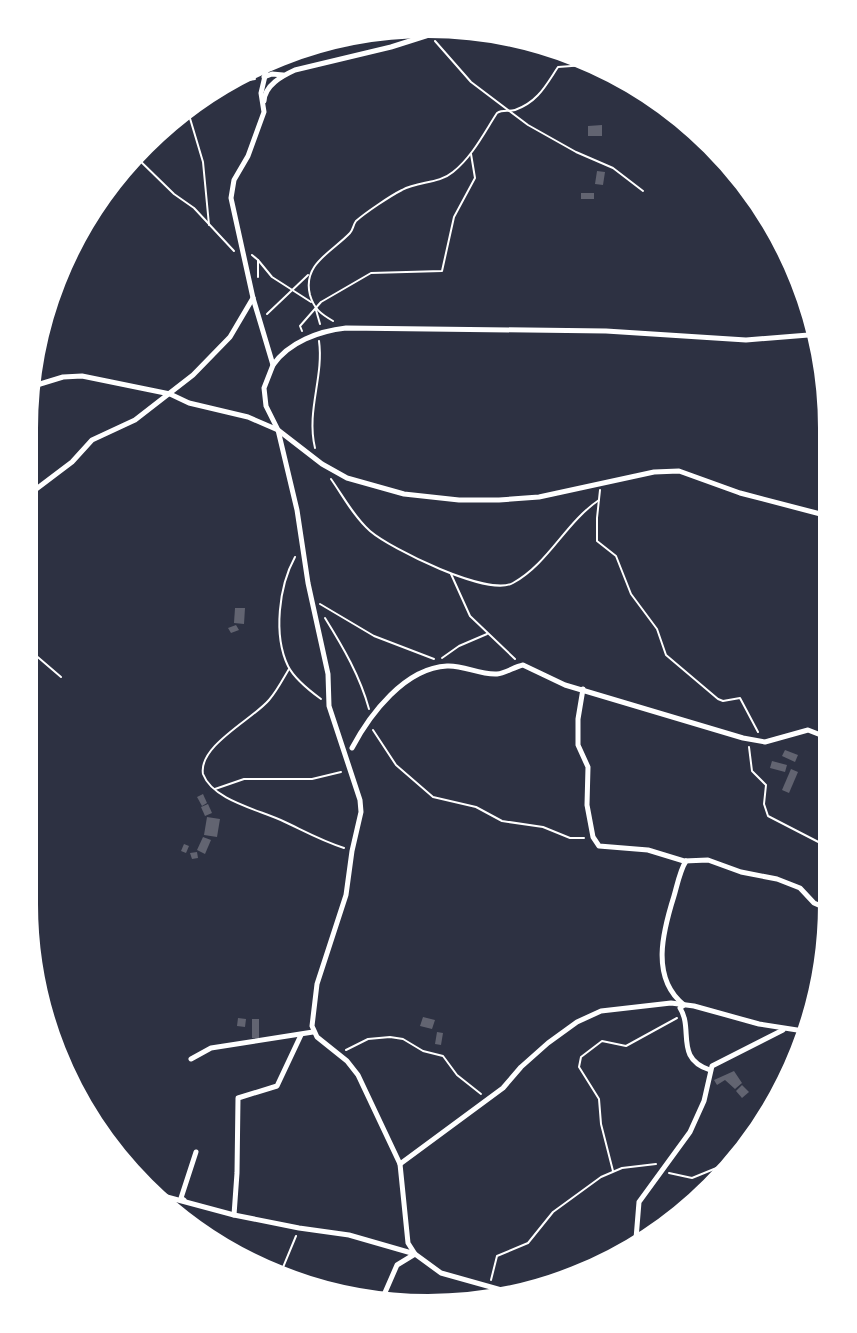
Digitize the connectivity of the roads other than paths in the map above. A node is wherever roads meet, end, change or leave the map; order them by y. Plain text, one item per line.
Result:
1 (427, 34) edge
2 (265, 70) edge
3 (283, 75) junction
4 (263, 78) junction
5 (264, 112) junction
6 (253, 298) junction
7 (811, 335) edge
8 (273, 365) junction
9 (37, 385) edge
10 (170, 394) junction
11 (278, 430) junction
12 (34, 491) edge
13 (822, 514) edge
14 (583, 689) junction
15 (822, 736) edge
16 (352, 748) dead end
17 (686, 861) junction
18 (822, 907) edge
19 (684, 1005) junction
20 (788, 1029) junction
21 (802, 1031) edge
22 (313, 1032) junction
23 (301, 1035) junction
24 (191, 1059) dead end
25 (710, 1070) junction
26 (196, 1152) dead end
27 (400, 1164) junction
28 (164, 1196) edge
29 (185, 1202) junction
30 (234, 1215) junction
31 (636, 1239) edge
32 (415, 1254) junction
33 (502, 1291) edge
34 (384, 1296) edge

1 - 3 street
2 - 4 street
3 - 4 street
3 - 5 street
4 - 5 street
5 - 6 street
6 - 8 street
6 - 10 street
7 - 8 street
8 - 11 street
9 - 10 street
10 - 11 street
10 - 12 street
11 - 13 street
11 - 22 street
14 - 15 street
14 - 16 street
14 - 17 street
17 - 18 street
17 - 19 street
19 - 20 street
19 - 25 street
19 - 27 street
20 - 21 street
20 - 25 street
22 - 23 street
22 - 27 street
23 - 24 street
23 - 30 street
25 - 31 street
26 - 29 street
27 - 32 street
28 - 29 street
29 - 30 street
30 - 32 street
32 - 33 street
32 - 34 street

